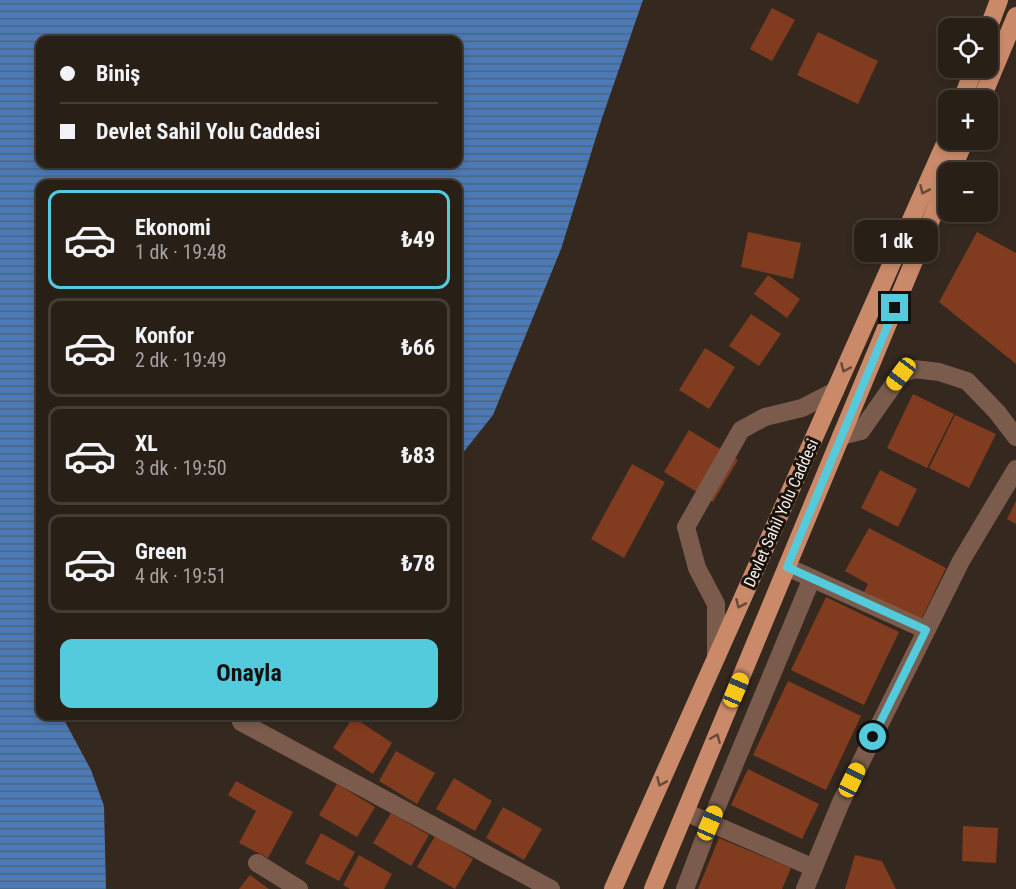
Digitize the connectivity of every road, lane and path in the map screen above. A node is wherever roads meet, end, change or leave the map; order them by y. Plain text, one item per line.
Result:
1 (999, 0) edge
2 (992, 18) edge
3 (1015, 21) edge
4 (985, 90) edge
5 (942, 150) edge
6 (938, 203) edge
7 (835, 391) junction
8 (841, 436) junction
9 (1016, 437) edge
10 (1016, 468) edge
11 (787, 567) junction
12 (812, 579) junction
13 (926, 630) junction
14 (716, 658) junction
15 (241, 722) dead end
16 (685, 812) junction
17 (710, 823) junction
18 (257, 863) dead end
19 (814, 868) junction
20 (299, 889) edge
21 (551, 889) edge
22 (613, 889) edge
23 (653, 889) edge
24 (685, 889) edge
25 (805, 889) edge

1 - 2 main road
3 - 4 main road
5 -> 7 main road, Devlet Sahil Yolu Caddesi
6 - 8 main road, Devlet Sahil Yolu Caddesi
7 -> 14 main road, Devlet Sahil Yolu Caddesi
7 - 14 street
8 - 9 street
8 - 11 main road, Devlet Sahil Yolu Caddesi
10 - 13 street
11 - 12 street
16 -> 11 main road, Devlet Sahil Yolu Caddesi
12 - 13 street
12 - 17 street
13 - 19 street
14 -> 22 main road, Devlet Sahil Yolu Caddesi
15 - 21 street
16 - 17 street
16 - 23 main road, Devlet Sahil Yolu Caddesi
17 - 19 street
17 - 24 street
18 - 20 street
19 - 25 street

